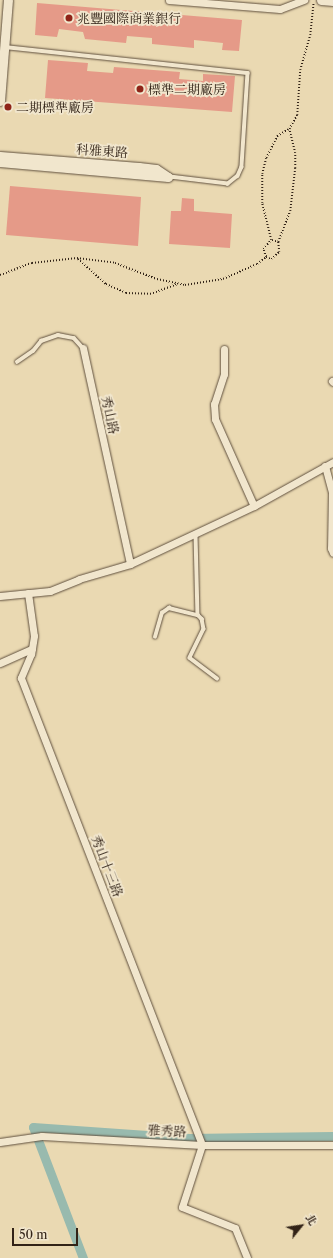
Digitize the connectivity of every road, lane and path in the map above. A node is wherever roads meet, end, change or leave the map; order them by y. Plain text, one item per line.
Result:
1 (8, 0) edge
2 (169, 0) edge
3 (304, 0) edge
4 (314, 0) edge
5 (321, 0) edge
6 (333, 1) edge
7 (4, 47) junction
8 (0, 101) edge
9 (289, 129) junction
10 (0, 156) edge
11 (0, 162) edge
12 (168, 177) junction
13 (271, 240) junction
14 (278, 242) junction
15 (266, 257) junction
16 (77, 258) junction
17 (0, 275) edge
18 (178, 284) junction
19 (83, 348) joint
20 (224, 349) dead end
21 (17, 362) dead end
22 (333, 462) edge
23 (325, 466) junction
24 (254, 506) junction
25 (196, 535) junction
26 (333, 553) edge
27 (130, 564) junction
28 (28, 593) junction
29 (0, 596) edge
30 (198, 615) junction
31 (155, 637) dead end
32 (32, 650) junction
33 (0, 663) edge
34 (217, 678) dead end
35 (0, 1142) edge
36 (202, 1145) junction
37 (333, 1145) edge
38 (247, 1258) edge

1 - 7 street
2 - 3 street
4 - 9 path
5 - 6 street
7 - 8 street
7 - 12 lane
9 - 13 path
9 - 14 path
10 - 12 street, 科雅東路
11 - 12 street, 科雅東路
13 - 14 path
13 - 15 path
14 - 15 path
15 - 18 path
16 - 17 path
16 - 18 path
16 - 18 path
19 - 21 lane, 秀山路
19 - 27 street, 秀山路
20 - 24 street
22 - 23 street
23 - 24 street
23 - 26 street
24 - 25 street
25 - 27 street
25 - 30 lane
27 - 28 street
28 - 29 street
28 - 32 street, 秀山十三路
30 - 31 lane
30 - 34 lane
32 - 33 street
32 - 36 street, 秀山十三路
35 - 36 street, 雅秀路
36 - 37 street, 雅秀路
36 - 38 street

